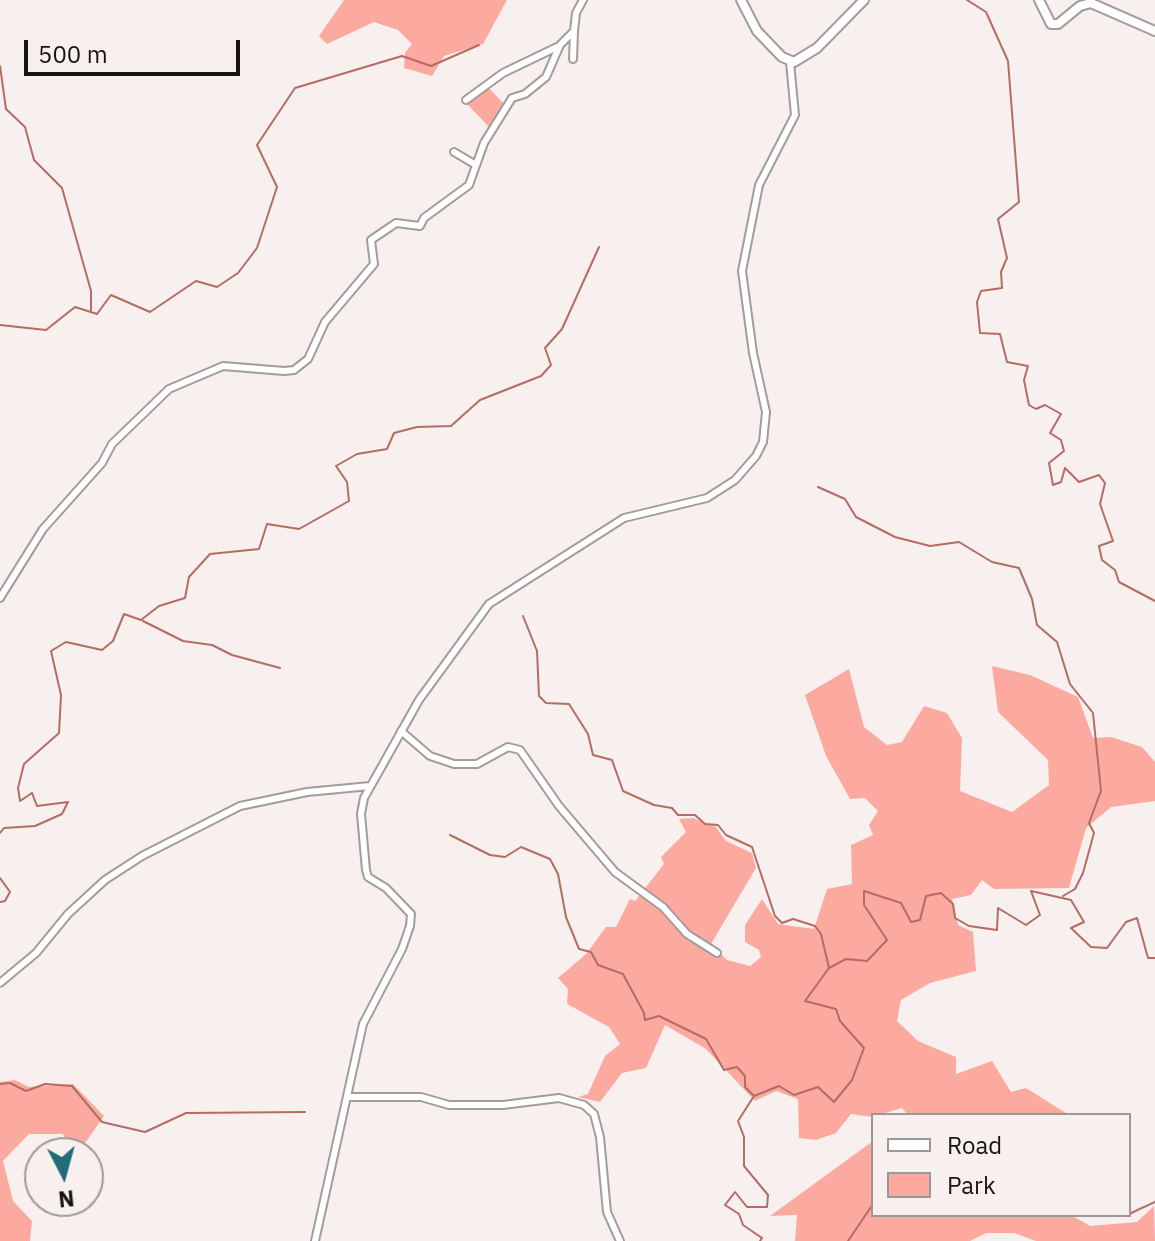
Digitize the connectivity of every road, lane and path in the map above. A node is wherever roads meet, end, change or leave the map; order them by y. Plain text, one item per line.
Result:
1 (583, 0) edge
2 (741, 0) edge
3 (864, 0) edge
4 (1039, 0) edge
5 (574, 31) junction
6 (1155, 31) edge
7 (560, 45) junction
8 (573, 59) dead end
9 (790, 62) junction
10 (466, 100) dead end
11 (454, 152) dead end
12 (476, 165) junction
13 (0, 598) edge
14 (401, 731) junction
15 (370, 786) junction
16 (717, 953) dead end
17 (0, 983) edge
18 (348, 1097) junction
19 (359, 1097) junction
20 (346, 1107) junction
21 (315, 1241) edge
22 (620, 1241) edge

1 - 5 street
2 - 9 main road
3 - 9 main road
4 - 6 main road
5 - 7 street
5 - 8 street
7 - 10 street
7 - 12 street
9 - 14 street
11 - 12 street
12 - 13 street
14 - 15 street
14 - 16 street
15 - 17 street
15 - 18 street
18 - 19 street
18 - 20 street
19 - 20 street
19 - 22 street
20 - 21 street

